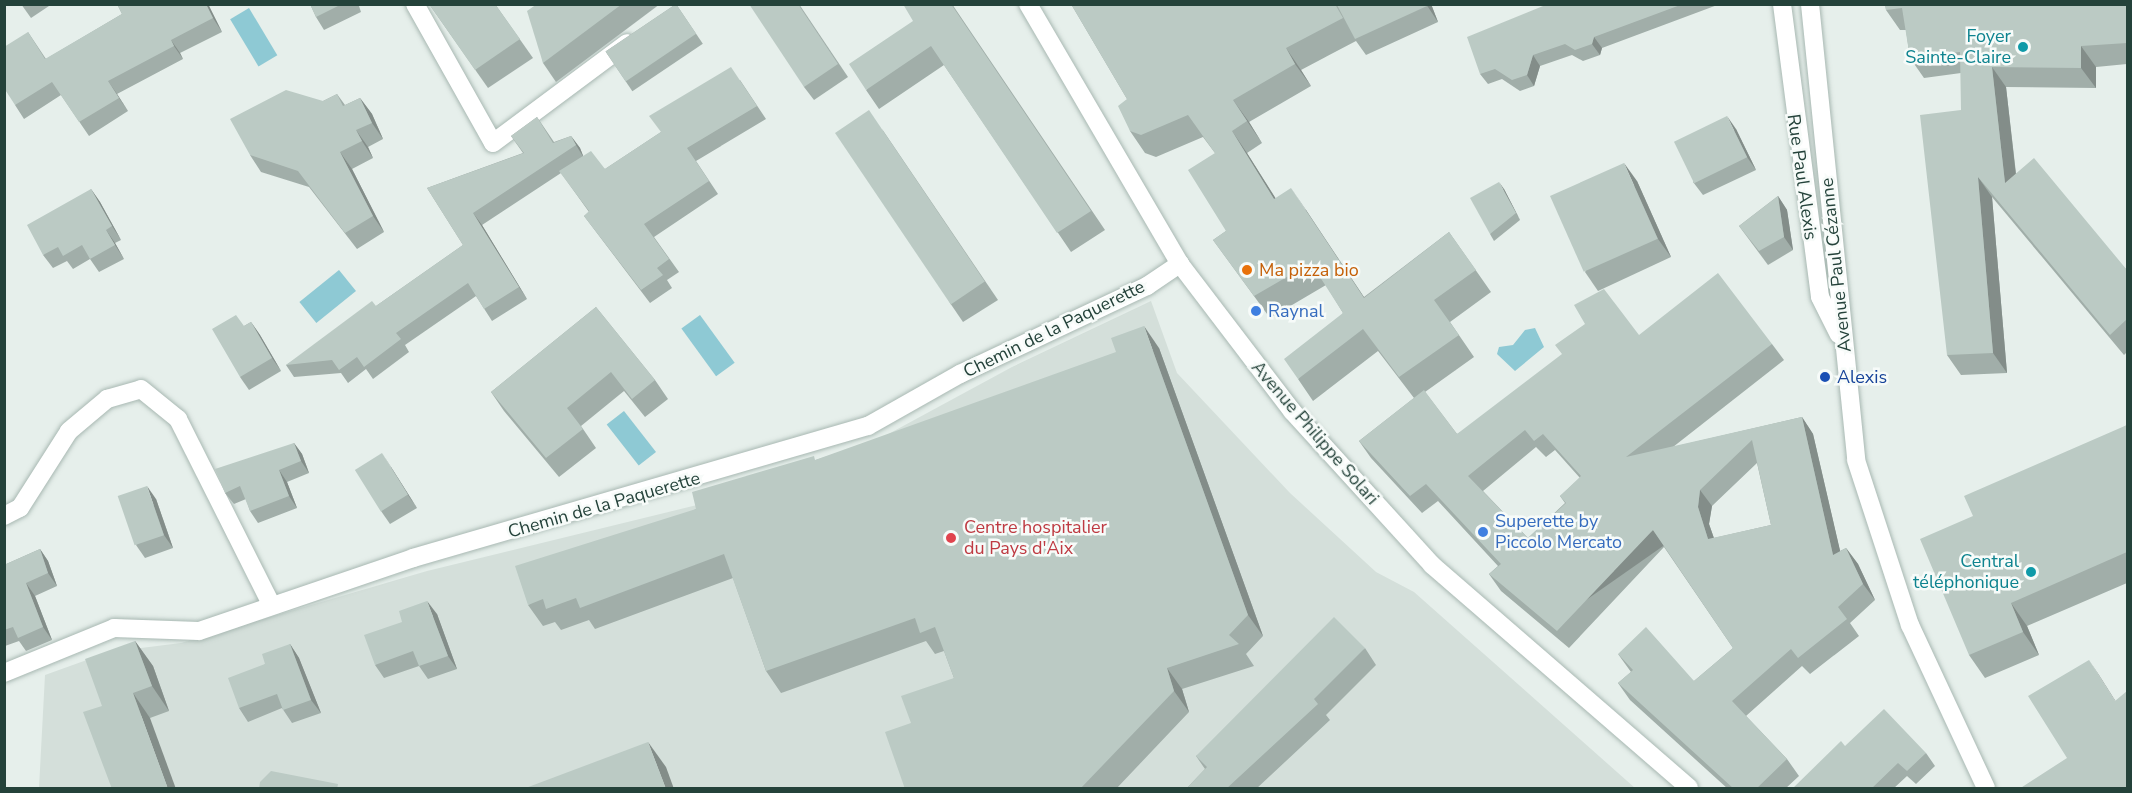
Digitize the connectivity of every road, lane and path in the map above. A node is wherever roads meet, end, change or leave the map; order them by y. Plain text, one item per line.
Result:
1 (415, 4) edge
2 (1028, 4) edge
3 (1782, 4) edge
4 (1810, 4) edge
5 (641, 32) edge
6 (1180, 264) junction
7 (1844, 345) junction
8 (4, 516) edge
9 (271, 604) junction
10 (4, 673) edge
11 (1689, 789) edge
12 (1986, 789) edge

1 - 5 street
2 - 6 street, Avenue Philippe Solari
3 - 7 street, Rue Paul Alexis
4 - 7 street, Avenue Paul Cézanne
6 - 9 street, Chemin de la Paquerette
6 - 11 street, Avenue Philippe Solari
7 - 12 street, Avenue Paul Cézanne
8 - 9 street
9 - 10 street, Chemin de la Paquerette

